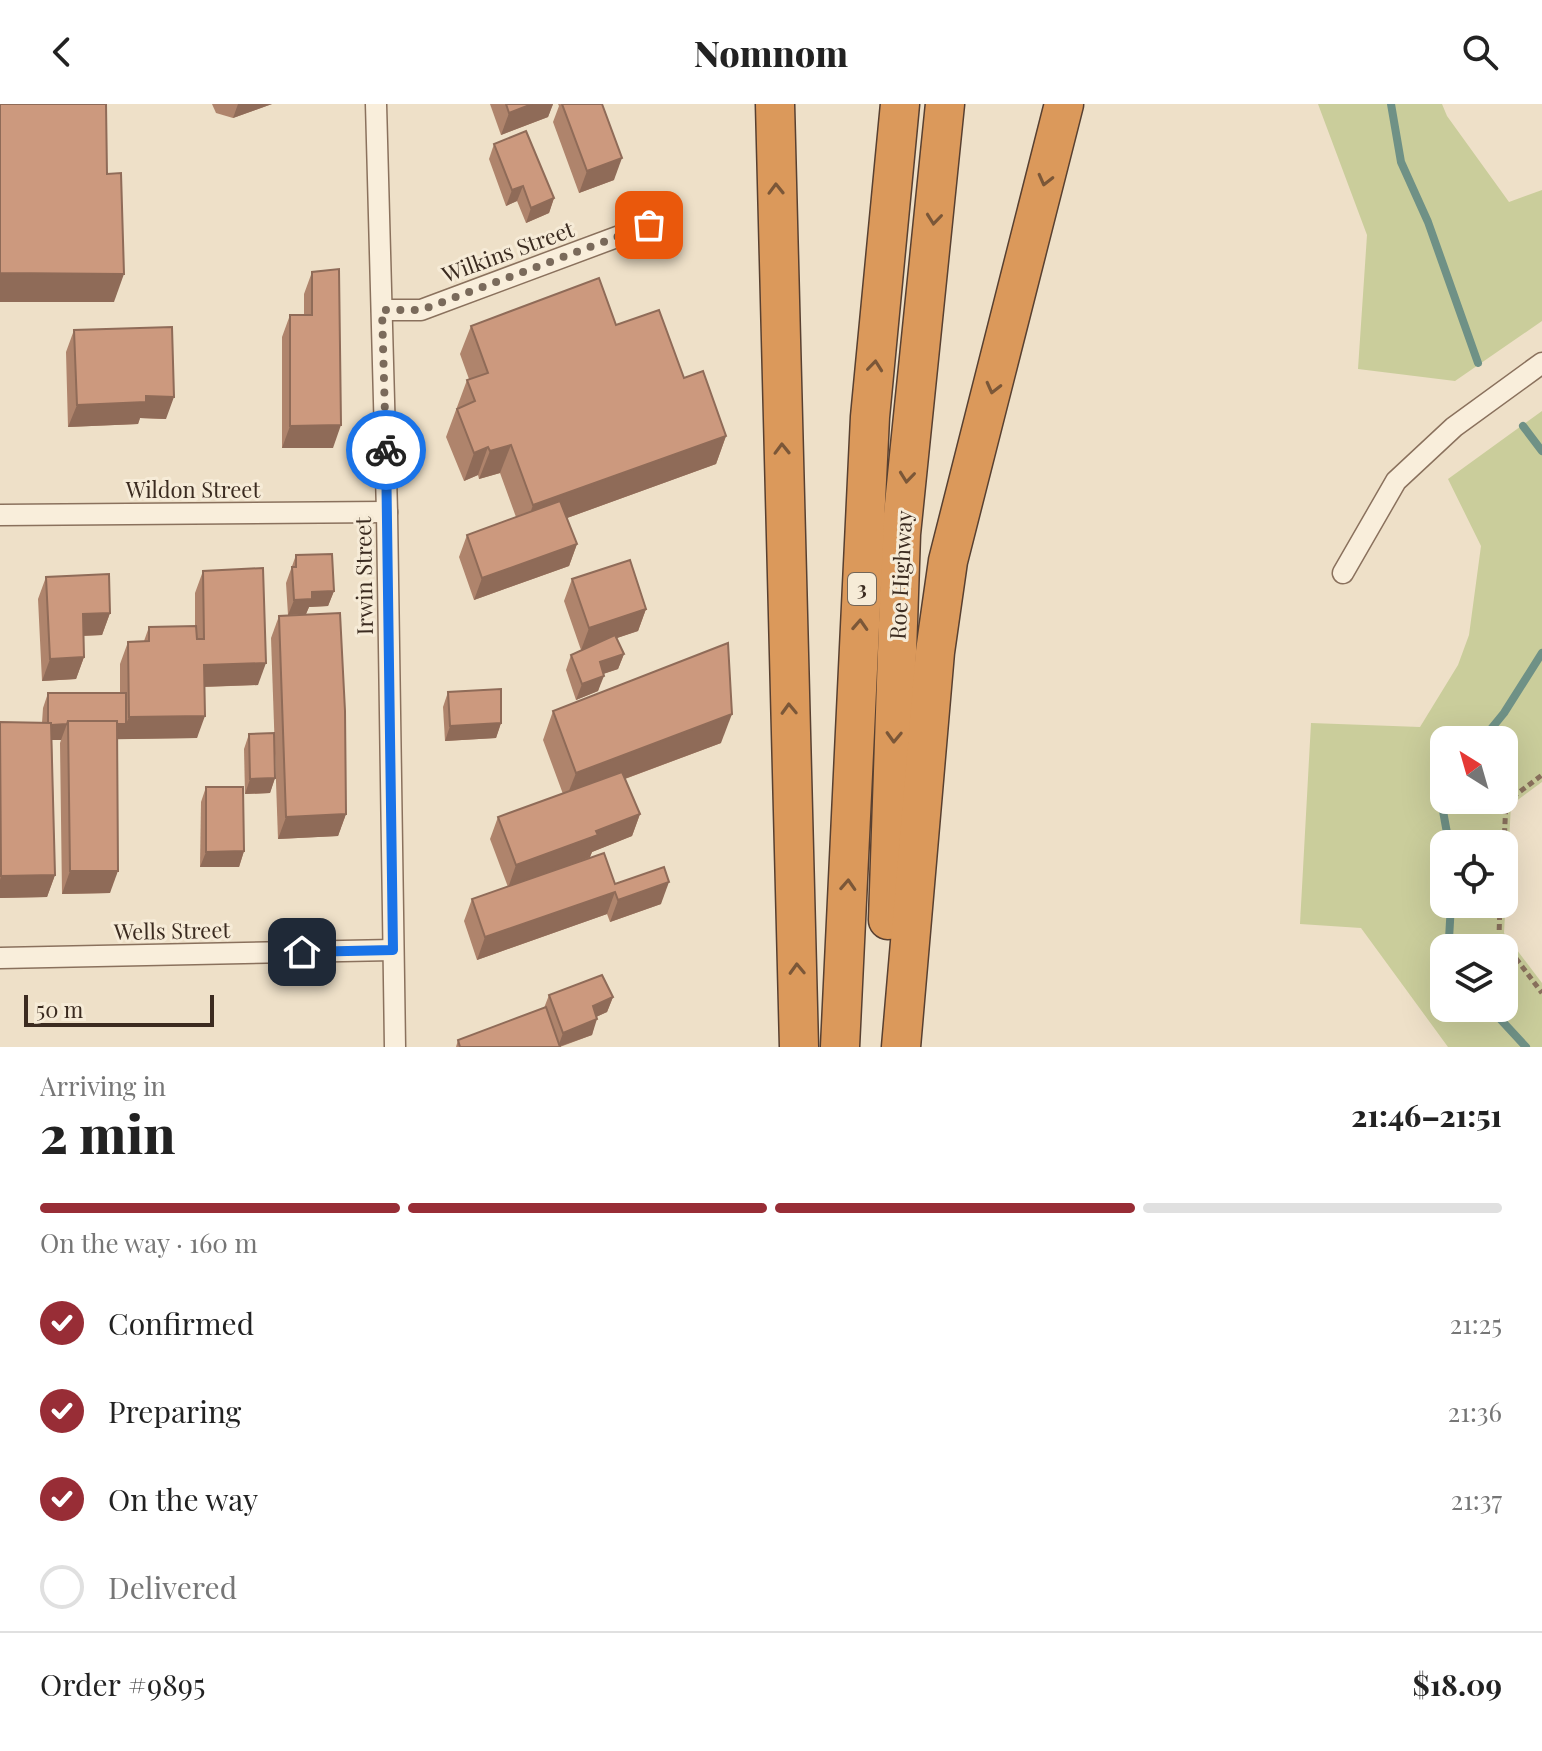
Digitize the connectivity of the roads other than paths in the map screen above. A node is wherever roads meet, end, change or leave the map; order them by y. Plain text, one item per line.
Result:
1 (376, 104) edge
2 (775, 104) edge
3 (900, 104) edge
4 (945, 104) edge
5 (1064, 104) edge
6 (649, 225) dead end
7 (382, 310) junction
8 (1542, 363) edge
9 (387, 512) junction
10 (0, 515) edge
11 (1343, 573) dead end
12 (393, 950) junction
13 (0, 958) edge
14 (395, 1047) edge
15 (799, 1047) edge
16 (840, 1047) edge
17 (884, 1047) edge
18 (901, 1047) edge

1 - 7 street, Irwin Street
15 -> 2 highway
16 -> 3 highway, Roe Highway / 3
4 -> 17 highway, Roe Highway / 3
5 -> 18 highway
6 - 7 street, Wilkins Street
7 - 9 street, Irwin Street
8 - 11 street
9 - 10 street, Wildon Street
9 - 12 street, Irwin Street
12 - 13 street, Wells Street
12 - 14 street, Irwin Street

